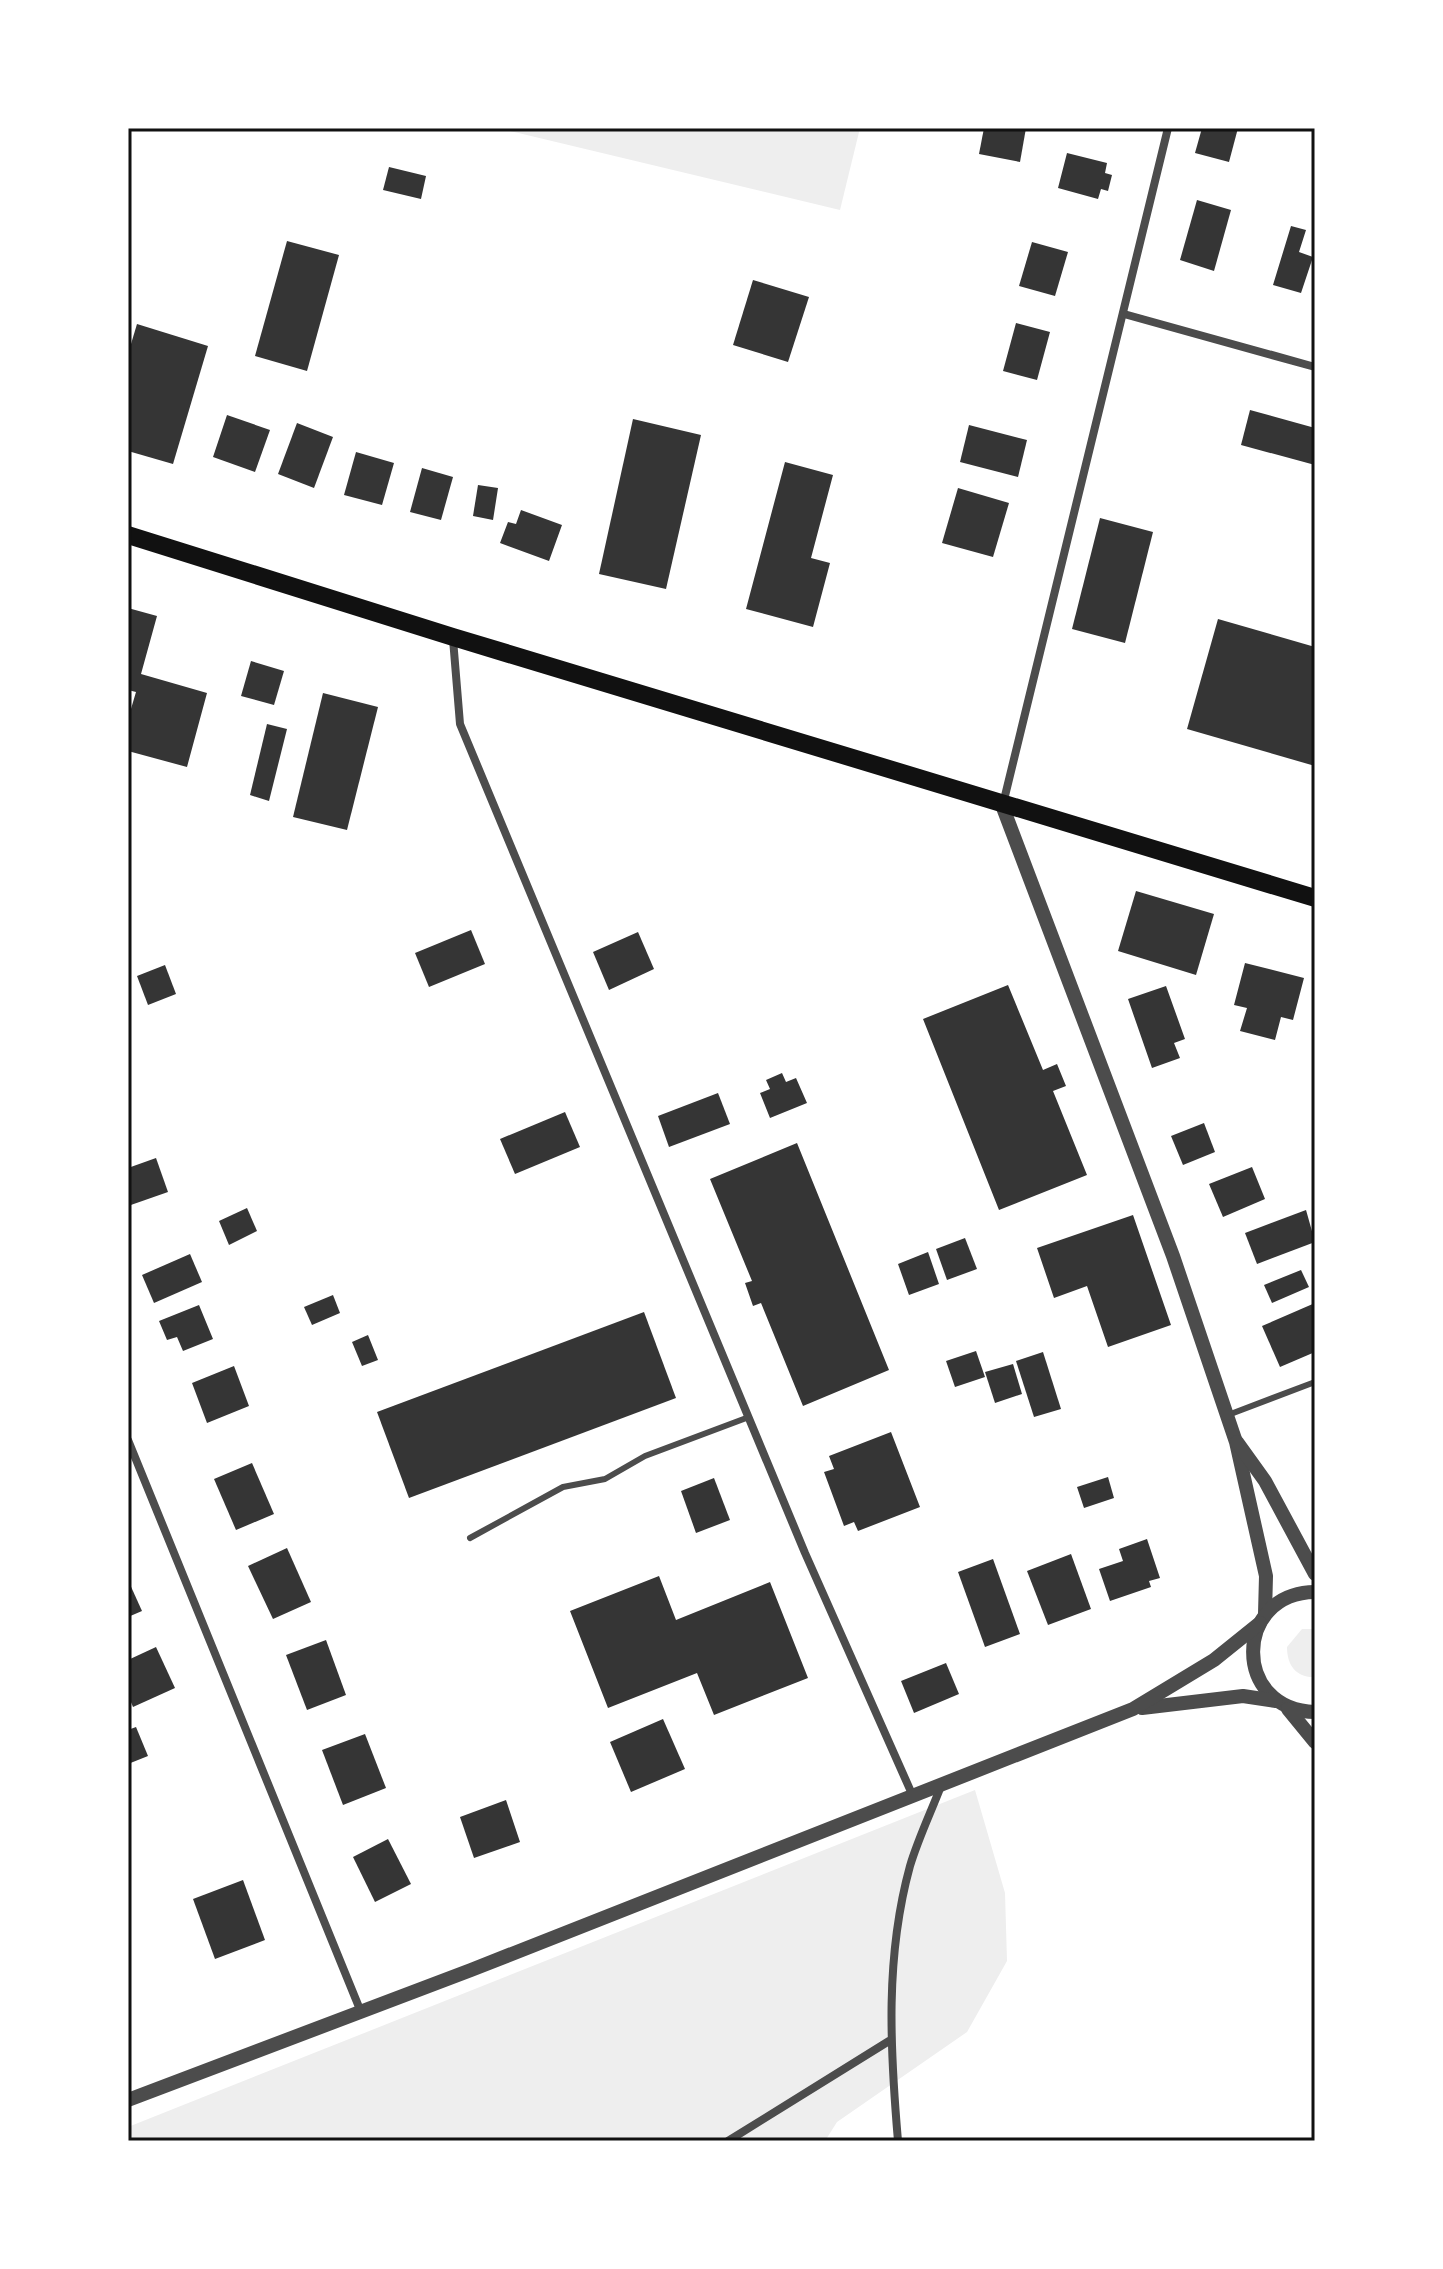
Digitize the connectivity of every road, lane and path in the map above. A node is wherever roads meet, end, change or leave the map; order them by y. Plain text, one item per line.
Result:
1 (1168, 128) edge
2 (1124, 314) junction
3 (1315, 367) edge
4 (128, 535) edge
5 (453, 637) junction
6 (1002, 805) junction
7 (1315, 898) edge
8 (1315, 1382) edge
9 (1227, 1416) junction
10 (749, 1417) junction
11 (128, 1440) edge
12 (1236, 1442) junction
13 (470, 1538) dead end
14 (1315, 1574) edge
15 (1315, 1592) edge
16 (1262, 1619) junction
17 (1281, 1704) junction
18 (1133, 1709) junction
19 (1315, 1712) edge
20 (1315, 1742) edge
21 (942, 1782) junction
22 (912, 1794) junction
23 (361, 2012) junction
24 (889, 2041) junction
25 (128, 2100) edge
26 (728, 2141) edge
27 (898, 2141) edge

1 - 2 street
2 - 3 street
2 - 6 street
4 - 5 main road
5 - 6 main road
5 - 10 street
6 - 7 main road
6 - 9 street
8 - 9 lane
9 - 12 street
10 - 13 lane
10 - 22 street
11 - 23 street
12 - 14 street
12 - 16 street
15 - 16 street
16 - 17 street
16 - 18 street
17 - 18 street
17 - 19 street
17 - 20 street
18 - 21 street
21 - 22 street
21 - 24 street
22 - 23 street
23 - 25 street
24 - 26 street
24 - 27 street

